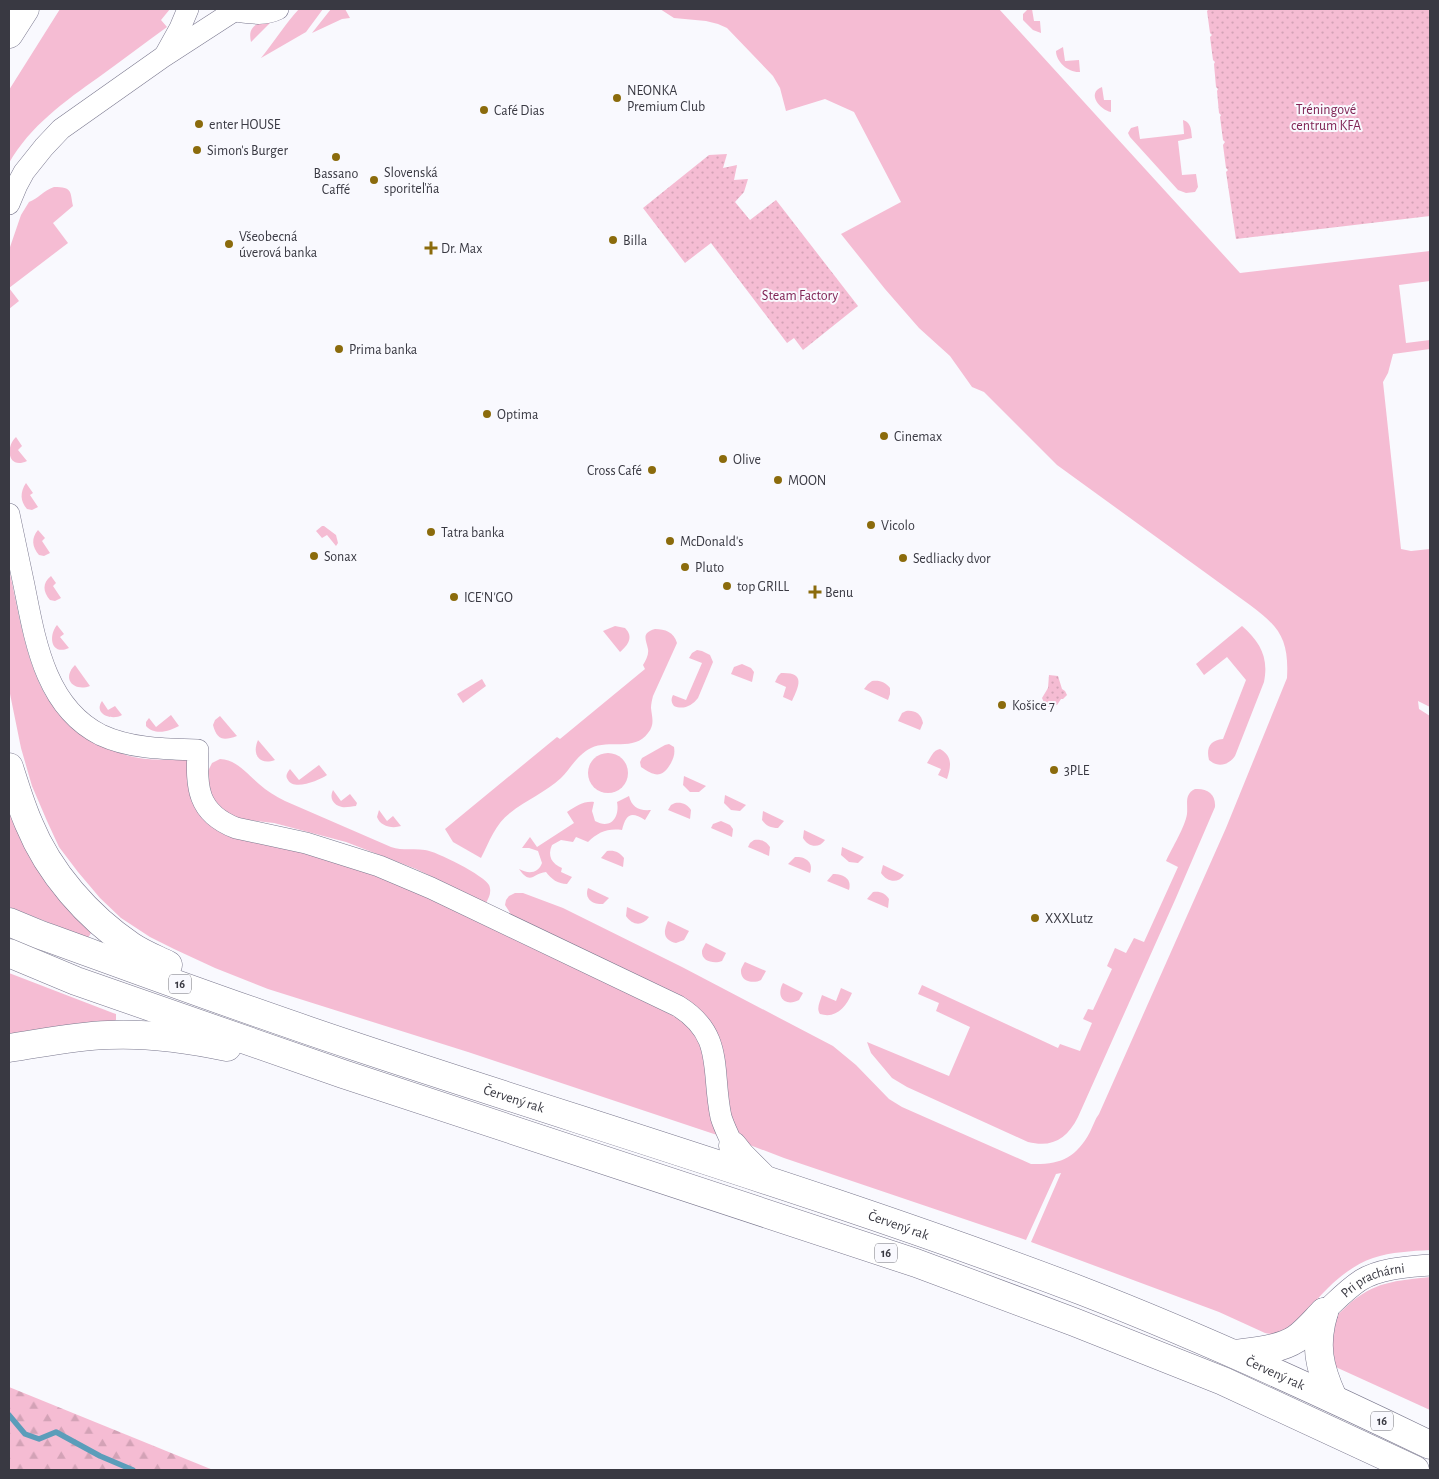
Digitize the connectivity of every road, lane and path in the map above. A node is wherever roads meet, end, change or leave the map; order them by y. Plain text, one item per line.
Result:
1 (25, 9) edge
2 (188, 9) edge
3 (234, 9) edge
4 (278, 9) edge
5 (9, 34) edge
6 (163, 57) junction
7 (9, 204) edge
8 (9, 514) edge
9 (9, 767) edge
10 (9, 922) edge
11 (9, 953) edge
12 (351, 1045) junction
13 (9, 1048) edge
14 (343, 1074) junction
15 (733, 1146) joint
16 (764, 1179) junction
17 (1430, 1265) edge
18 (1324, 1312) junction
19 (1235, 1354) junction
20 (1333, 1398) junction
21 (1430, 1445) edge
22 (1415, 1470) edge

1 - 5 main road
2 - 6 street
3 - 4 street
3 - 6 street
6 - 7 street
8 - 15 street
9 - 12 main road
10 - 12 main road, 16
11 - 14 main road, 16
12 - 16 main road, Červený rak / 16
13 - 14 main road
14 - 22 main road, 16
15 - 16 main road
16 - 19 main road, Červený rak / 16
17 - 18 street, Pri prachárni
18 - 19 main road
18 - 20 main road
19 - 20 main road, Červený rak / 16
20 - 21 main road, Červený rak / 16

